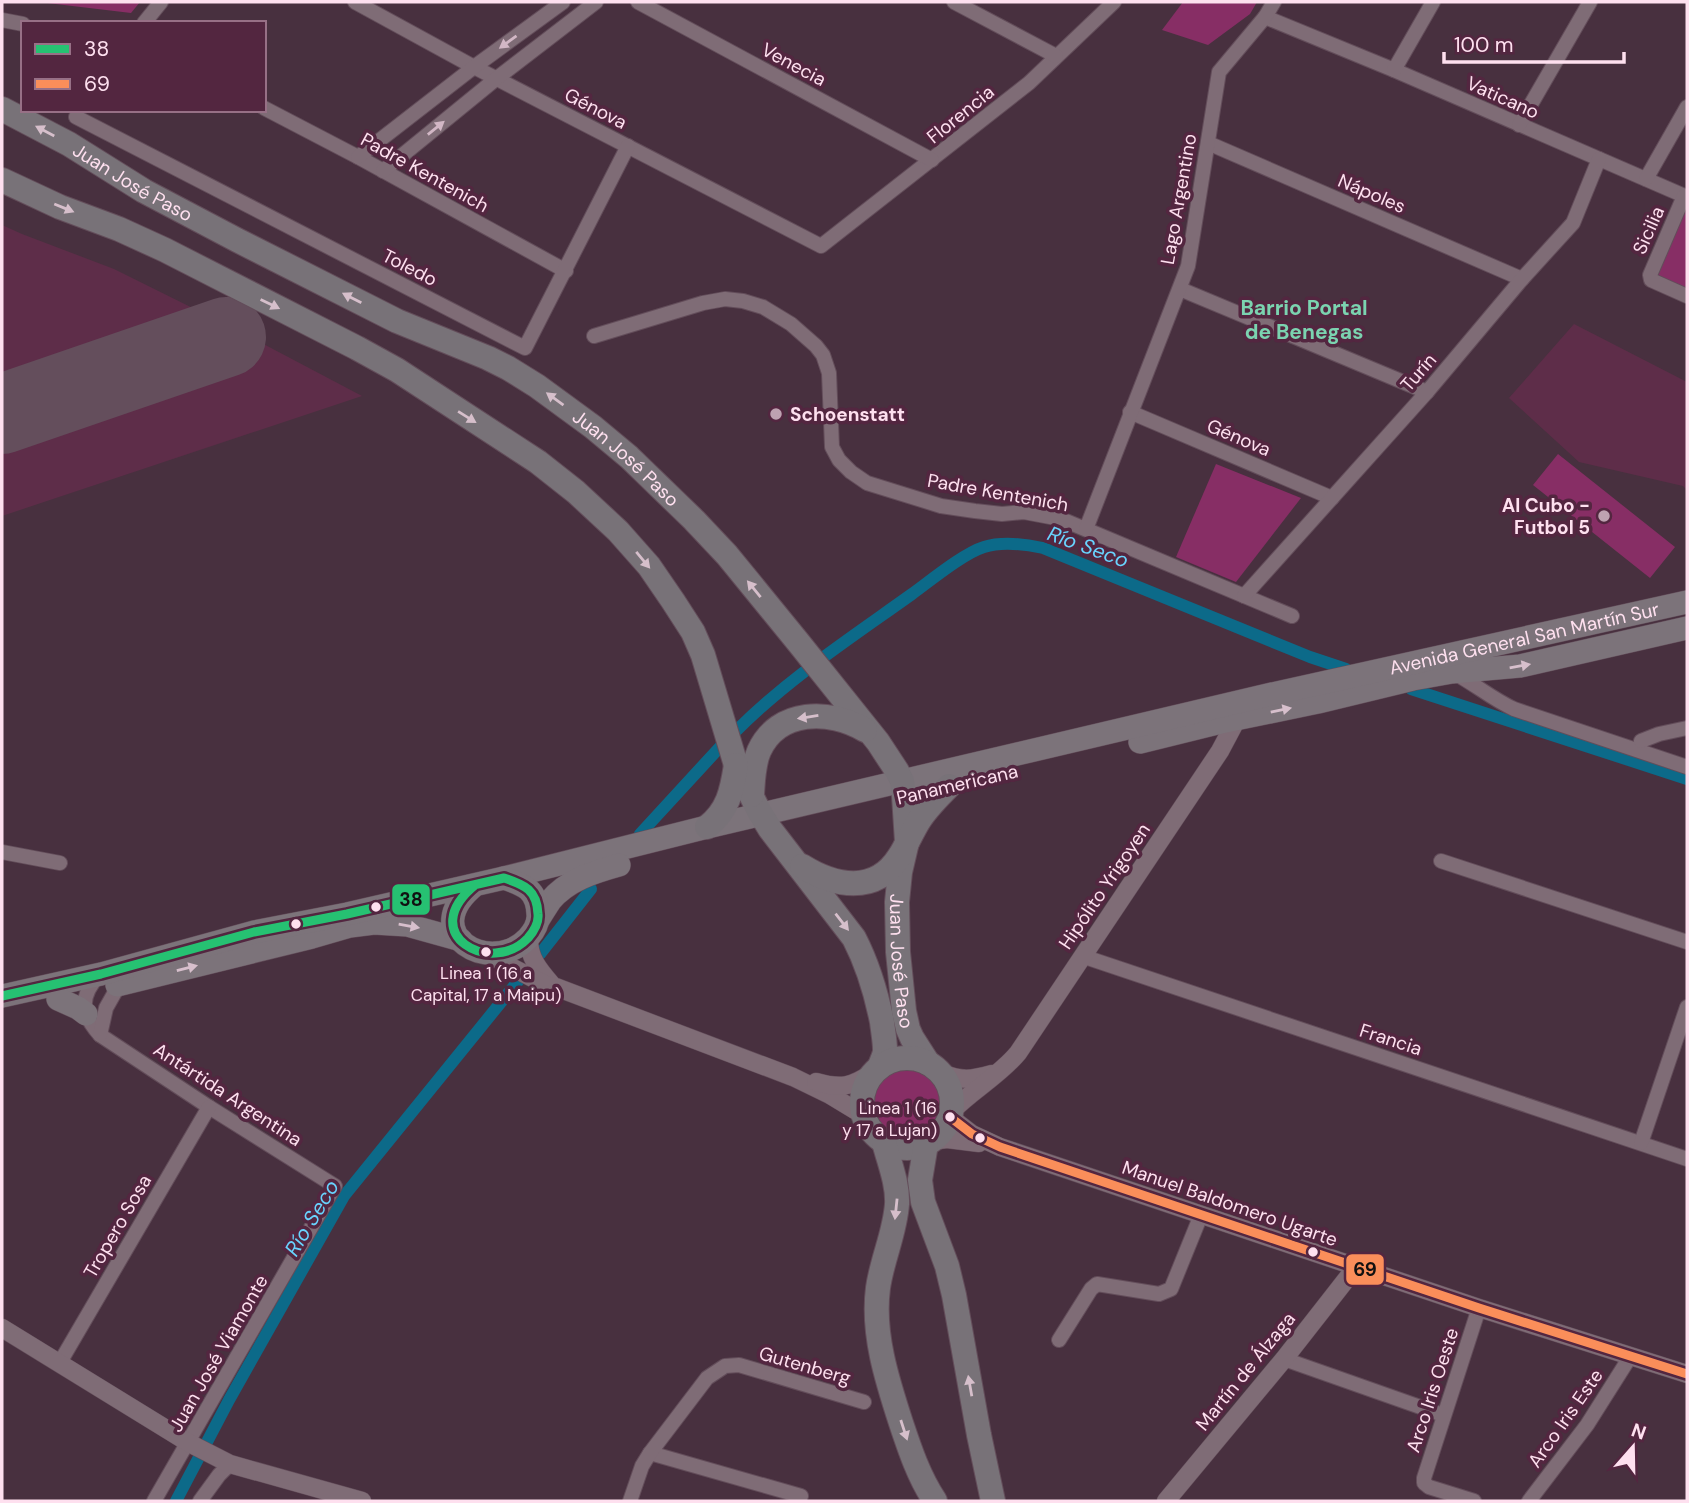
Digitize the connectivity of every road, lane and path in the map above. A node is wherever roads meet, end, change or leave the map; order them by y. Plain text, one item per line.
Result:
1 (161, 2) edge
2 (355, 2) edge
3 (563, 2) edge
4 (596, 2) edge
5 (638, 2) edge
6 (954, 2) edge
7 (1114, 2) edge
8 (1273, 2) edge
9 (1433, 2) edge
10 (1590, 2) edge
11 (1265, 17) junction
12 (2, 20) edge
13 (146, 21) edge
14 (21, 24) edge
15 (1056, 56) junction
16 (474, 67) junction
17 (1394, 70) junction
18 (497, 78) junction
19 (1687, 107) edge
20 (2, 109) edge
21 (266, 109) edge
22 (76, 117) dead end
23 (1519, 125) junction
24 (1208, 143) junction
25 (628, 146) junction
26 (358, 157) junction
27 (1599, 159) junction
28 (932, 160) junction
29 (383, 171) junction
30 (1646, 179) junction
31 (2, 180) edge
32 (1686, 196) edge
33 (821, 246) joint
34 (565, 271) junction
35 (1522, 279) junction
36 (1180, 289) junction
37 (1687, 296) edge
38 (594, 336) dead end
39 (1427, 392) junction
40 (1130, 412) junction
41 (1332, 498) junction
42 (1086, 529) junction
43 (1244, 596) junction
44 (1687, 602) edge
45 (1292, 616) dead end
46 (1687, 628) edge
47 (1452, 672) junction
48 (1402, 676) junction
49 (1362, 680) junction
50 (1514, 709) junction
51 (1237, 719) junction
52 (1687, 728) edge
53 (872, 735) junction
54 (1641, 741) junction
55 (1687, 758) edge
56 (736, 765) junction
57 (1687, 767) edge
58 (949, 786) junction
59 (903, 789) junction
60 (761, 813) junction
61 (706, 827) junction
62 (907, 842) junction
63 (2, 852) edge
64 (1441, 861) dead end
65 (796, 862) junction
66 (60, 863) dead end
67 (504, 878) junction
68 (475, 885) junction
69 (534, 929) junction
70 (461, 940) junction
71 (1687, 943) edge
72 (481, 952) junction
73 (1082, 956) junction
74 (98, 991) junction
75 (566, 992) junction
76 (2, 996) edge
77 (1687, 1007) edge
78 (2, 1012) edge
79 (100, 1035) junction
80 (934, 1068) junction
81 (876, 1070) junction
82 (999, 1072) junction
83 (793, 1077) junction
84 (209, 1107) junction
85 (863, 1115) junction
86 (951, 1115) junction
87 (884, 1142) junction
88 (928, 1143) junction
89 (1641, 1143) junction
90 (1000, 1147) junction
91 (1687, 1159) edge
92 (335, 1186) joint
93 (1201, 1215) junction
94 (1356, 1267) junction
95 (1479, 1308) junction
96 (2, 1328) edge
97 (1059, 1340) dead end
98 (1630, 1357) junction
99 (1284, 1359) junction
100 (59, 1364) junction
101 (1687, 1374) edge
102 (864, 1402) dead end
103 (1443, 1415) junction
104 (189, 1443) junction
105 (650, 1453) junction
106 (230, 1464) junction
107 (801, 1496) dead end
108 (1173, 1500) edge
109 (154, 1501) edge
110 (200, 1501) edge
111 (357, 1501) edge
112 (630, 1501) edge
113 (935, 1501) edge
114 (993, 1501) edge
115 (1474, 1501) edge
116 (1529, 1501) edge

1 - 13 street
2 - 16 street, Génova
3 -> 16 street
4 - 18 street
5 - 28 street, Venecia
6 - 15 street
7 - 15 street, Florencia
8 - 11 street, Lago Argentino
9 - 17 street
10 - 23 street
11 - 17 street, Vaticano
11 - 24 street, Lago Argentino
12 - 14 street
15 - 28 street, Florencia
16 - 18 street, Génova
16 - 26 street
17 - 23 street, Vaticano
18 - 25 street, Génova
29 -> 18 street
19 - 30 street
53 -> 20 highway, Juan José Paso
21 - 26 street, Padre Kentenich
22 - 34 street, Toledo
23 - 27 street, Vaticano
24 - 35 street, Nápoles
24 - 36 street, Lago Argentino
25 - 33 street, Génova
25 - 34 street, Toledo
26 - 29 street, Padre Kentenich
27 - 30 street, Vaticano
27 - 35 street, Turín
28 - 33 street, Florencia
29 - 34 street, Padre Kentenich
30 - 32 street, Vaticano
31 -> 56 highway, Juan José Paso
32 - 37 street, Sicilia
35 - 39 street, Turín
36 - 39 street
36 - 40 street, Lago Argentino
38 - 42 street, Padre Kentenich
39 - 41 street, Turín
40 - 41 street, Génova
40 - 42 street, Lago Argentino
41 - 43 street, Turín
42 - 43 street, Padre Kentenich
43 - 45 street, Padre Kentenich
44 - 48 main road, Avenida General San Martín Sur
47 -> 46 main road, Avenida General San Martín Sur
47 - 48 main road, Avenida General San Martín Sur
47 - 50 street
48 - 49 main road, Avenida General San Martín Sur
51 -> 49 main road, Panamericana
49 - 59 main road, Panamericana
50 - 54 street
50 - 57 street
51 - 58 main road, Panamericana
51 - 73 street, Hipólito Yrigoyen
52 - 54 street
53 - 59 highway, Juan José Paso
53 -> 60 highway
54 - 55 street
56 - 60 highway, Juan José Paso
56 - 61 highway
58 - 59 main road, Panamericana
58 - 62 highway
59 - 60 main road, Panamericana
59 - 62 highway, Juan José Paso
60 - 61 main road, Panamericana
60 - 65 highway, Juan José Paso
60 - 69 main road, Panamericana
61 - 67 main road, Panamericana
62 - 65 highway
62 - 80 highway, Juan José Paso
63 - 66 street
64 - 71 street
65 -> 81 highway, Juan José Paso
67 - 68 main road, Panamericana
67 - 69 main road
68 - 70 main road
68 - 74 main road, Panamericana
69 - 72 main road, Panamericana
69 - 75 street
70 - 72 main road, Panamericana
74 -> 70 main road, Panamericana
72 - 75 street
73 - 82 street, Hipólito Yrigoyen
73 - 89 street, Francia
74 - 76 main road, Panamericana
74 - 78 main road
74 - 79 street
74 - 79 street, Antártida Argentina
75 - 83 street
77 - 89 street
79 - 84 street, Antártida Argentina
80 - 81 highway
80 - 82 street
80 - 86 highway
81 - 83 street
81 - 85 highway
82 - 86 street, Hipólito Yrigoyen
83 - 85 street
84 - 92 street, Antártida Argentina
84 - 100 street, Tropero Sosa
85 - 87 highway
86 - 88 highway
86 - 90 street, Manuel Baldomero Ugarte
87 - 88 highway
87 -> 113 highway
88 - 90 street, Manuel Baldomero Ugarte
114 -> 88 highway
89 - 91 street, Francia
90 - 93 street, Manuel Baldomero Ugarte
92 - 104 street, Juan José Viamonte
93 - 94 street, Manuel Baldomero Ugarte
93 - 97 street
94 - 95 street, Manuel Baldomero Ugarte
94 - 99 street, Martín de Álzaga
95 - 98 street, Manuel Baldomero Ugarte
95 - 103 street, Arco Iris Oeste
96 - 100 street
98 - 101 street, Manuel Baldomero Ugarte
98 - 116 street, Arco Iris Este
99 - 103 street
99 - 108 street, Martín de Álzaga
100 - 104 street
102 - 105 street, Gutenberg
103 - 115 street, Arco Iris Oeste
104 - 106 street
104 - 109 street, Juan José Viamonte
105 - 107 street
105 - 112 street, Gutenberg
106 - 110 street
106 - 111 street

